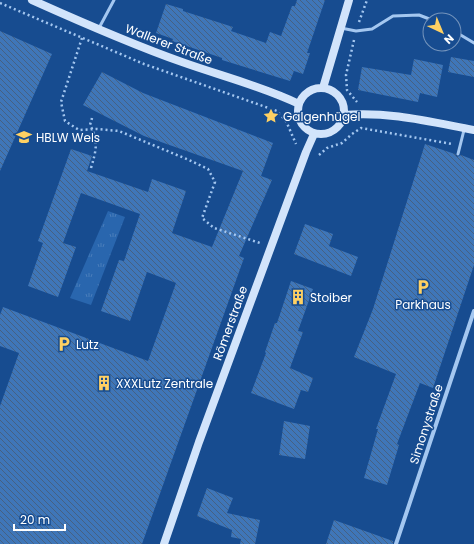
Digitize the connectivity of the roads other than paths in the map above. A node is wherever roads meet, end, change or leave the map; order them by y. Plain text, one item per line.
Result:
1 (114, 0) edge
2 (349, 0) edge
3 (35, 1) edge
4 (422, 16) edge
5 (340, 28) junction
6 (98, 29) junction
7 (462, 36) edge
8 (474, 43) edge
9 (323, 88) junction
10 (299, 104) junction
11 (344, 115) junction
12 (464, 128) junction
13 (474, 130) edge
14 (314, 134) junction
15 (458, 154) dead end
16 (474, 311) edge
17 (164, 544) edge
18 (396, 544) edge

1 - 6 lane
2 - 5 main road
3 - 6 main road, Wallerer Straße
4 - 5 lane
5 - 9 main road
6 - 10 main road, Wallerer Straße
7 - 8 lane
9 - 10 main road
9 - 11 main road
10 - 14 main road
11 - 12 main road
11 - 14 main road
12 - 13 main road
12 - 15 lane
14 - 17 main road, Römerstraße
16 - 18 street, Simonystraße

